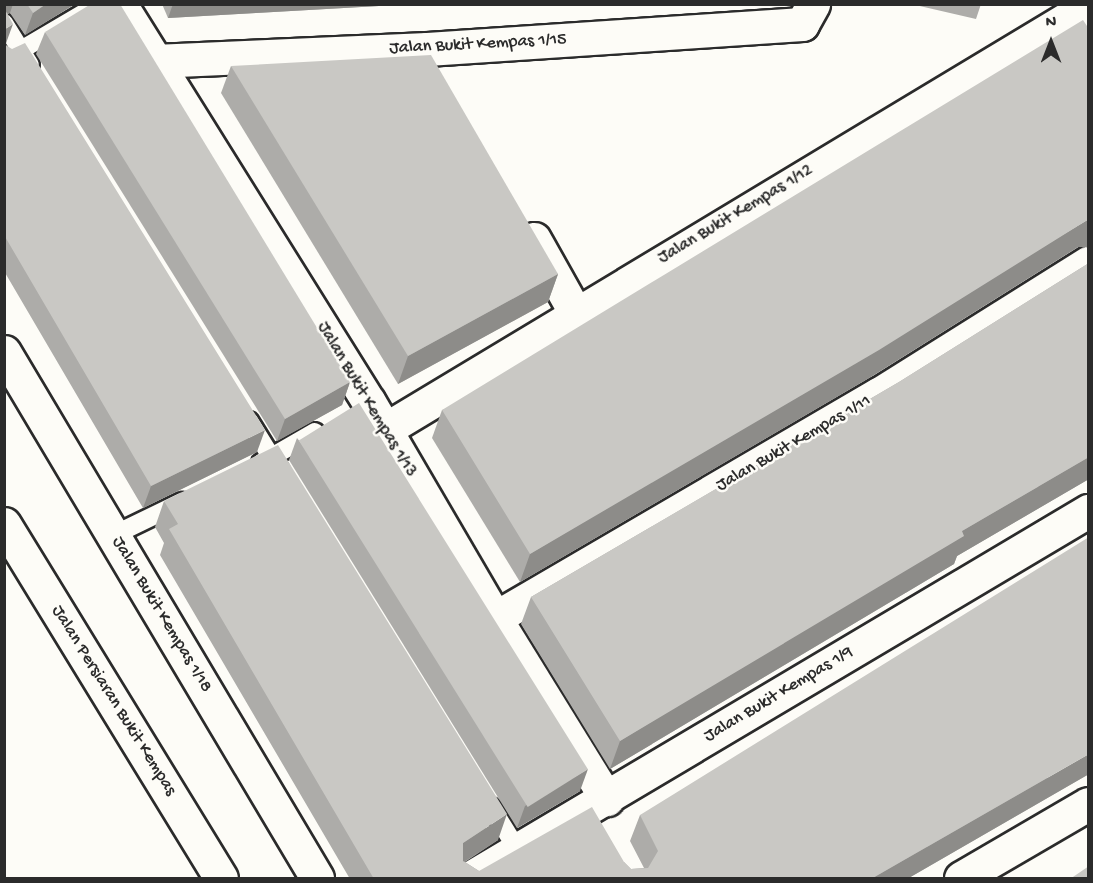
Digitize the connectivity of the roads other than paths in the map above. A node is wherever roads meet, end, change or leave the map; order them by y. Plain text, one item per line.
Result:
1 (99, 4) edge
2 (120, 4) edge
3 (807, 14) edge
4 (1084, 17) edge
5 (4, 23) edge
6 (427, 49) junction
7 (21, 52) junction
8 (4, 60) edge
9 (154, 61) junction
10 (444, 80) edge
11 (40, 82) edge
12 (518, 211) edge
13 (1089, 263) edge
14 (575, 312) junction
15 (4, 352) edge
16 (240, 406) edge
17 (368, 414) junction
18 (330, 424) edge
19 (272, 457) junction
20 (240, 473) edge
21 (290, 487) edge
22 (198, 494) edge
23 (1089, 511) edge
24 (4, 524) edge
25 (114, 536) junction
26 (495, 618) junction
27 (479, 789) edge
28 (598, 804) junction
29 (1089, 804) edge
30 (607, 838) edge
31 (517, 849) junction
32 (222, 879) edge
33 (317, 879) edge
34 (470, 879) edge
35 (961, 879) edge

1 - 7 lane
2 - 9 street, Jalan Bukit Kempas 1/13
3 - 6 street, Jalan Bukit Kempas 1/15
4 - 14 street, Jalan Bukit Kempas 1/12
5 - 7 lane
6 - 9 street, Jalan Bukit Kempas 1/15
6 - 10 street
7 - 8 lane
7 - 11 lane
9 - 17 street, Jalan Bukit Kempas 1/13
12 - 14 street
13 - 26 street, Jalan Bukit Kempas 1/11
14 - 17 street, Jalan Bukit Kempas 1/12
15 - 25 street, Jalan Bukit Kempas 1/18
16 - 19 lane
17 - 26 street, Jalan Bukit Kempas 1/13
18 - 19 lane
19 - 20 lane
19 - 21 lane
22 - 25 lane
23 - 28 street, Jalan Bukit Kempas 1/9
24 - 32 street, Jalan Persiaran Bukit Kempas
25 - 33 street, Jalan Bukit Kempas 1/18
26 - 28 street, Jalan Bukit Kempas 1/13
27 - 31 lane
28 - 30 street, Jalan Bukit Kempas 1/13
28 - 31 street, Jalan Bukit Kempas 1/9
29 - 35 street
31 - 34 street, Jalan Bukit Kempas 1/9

